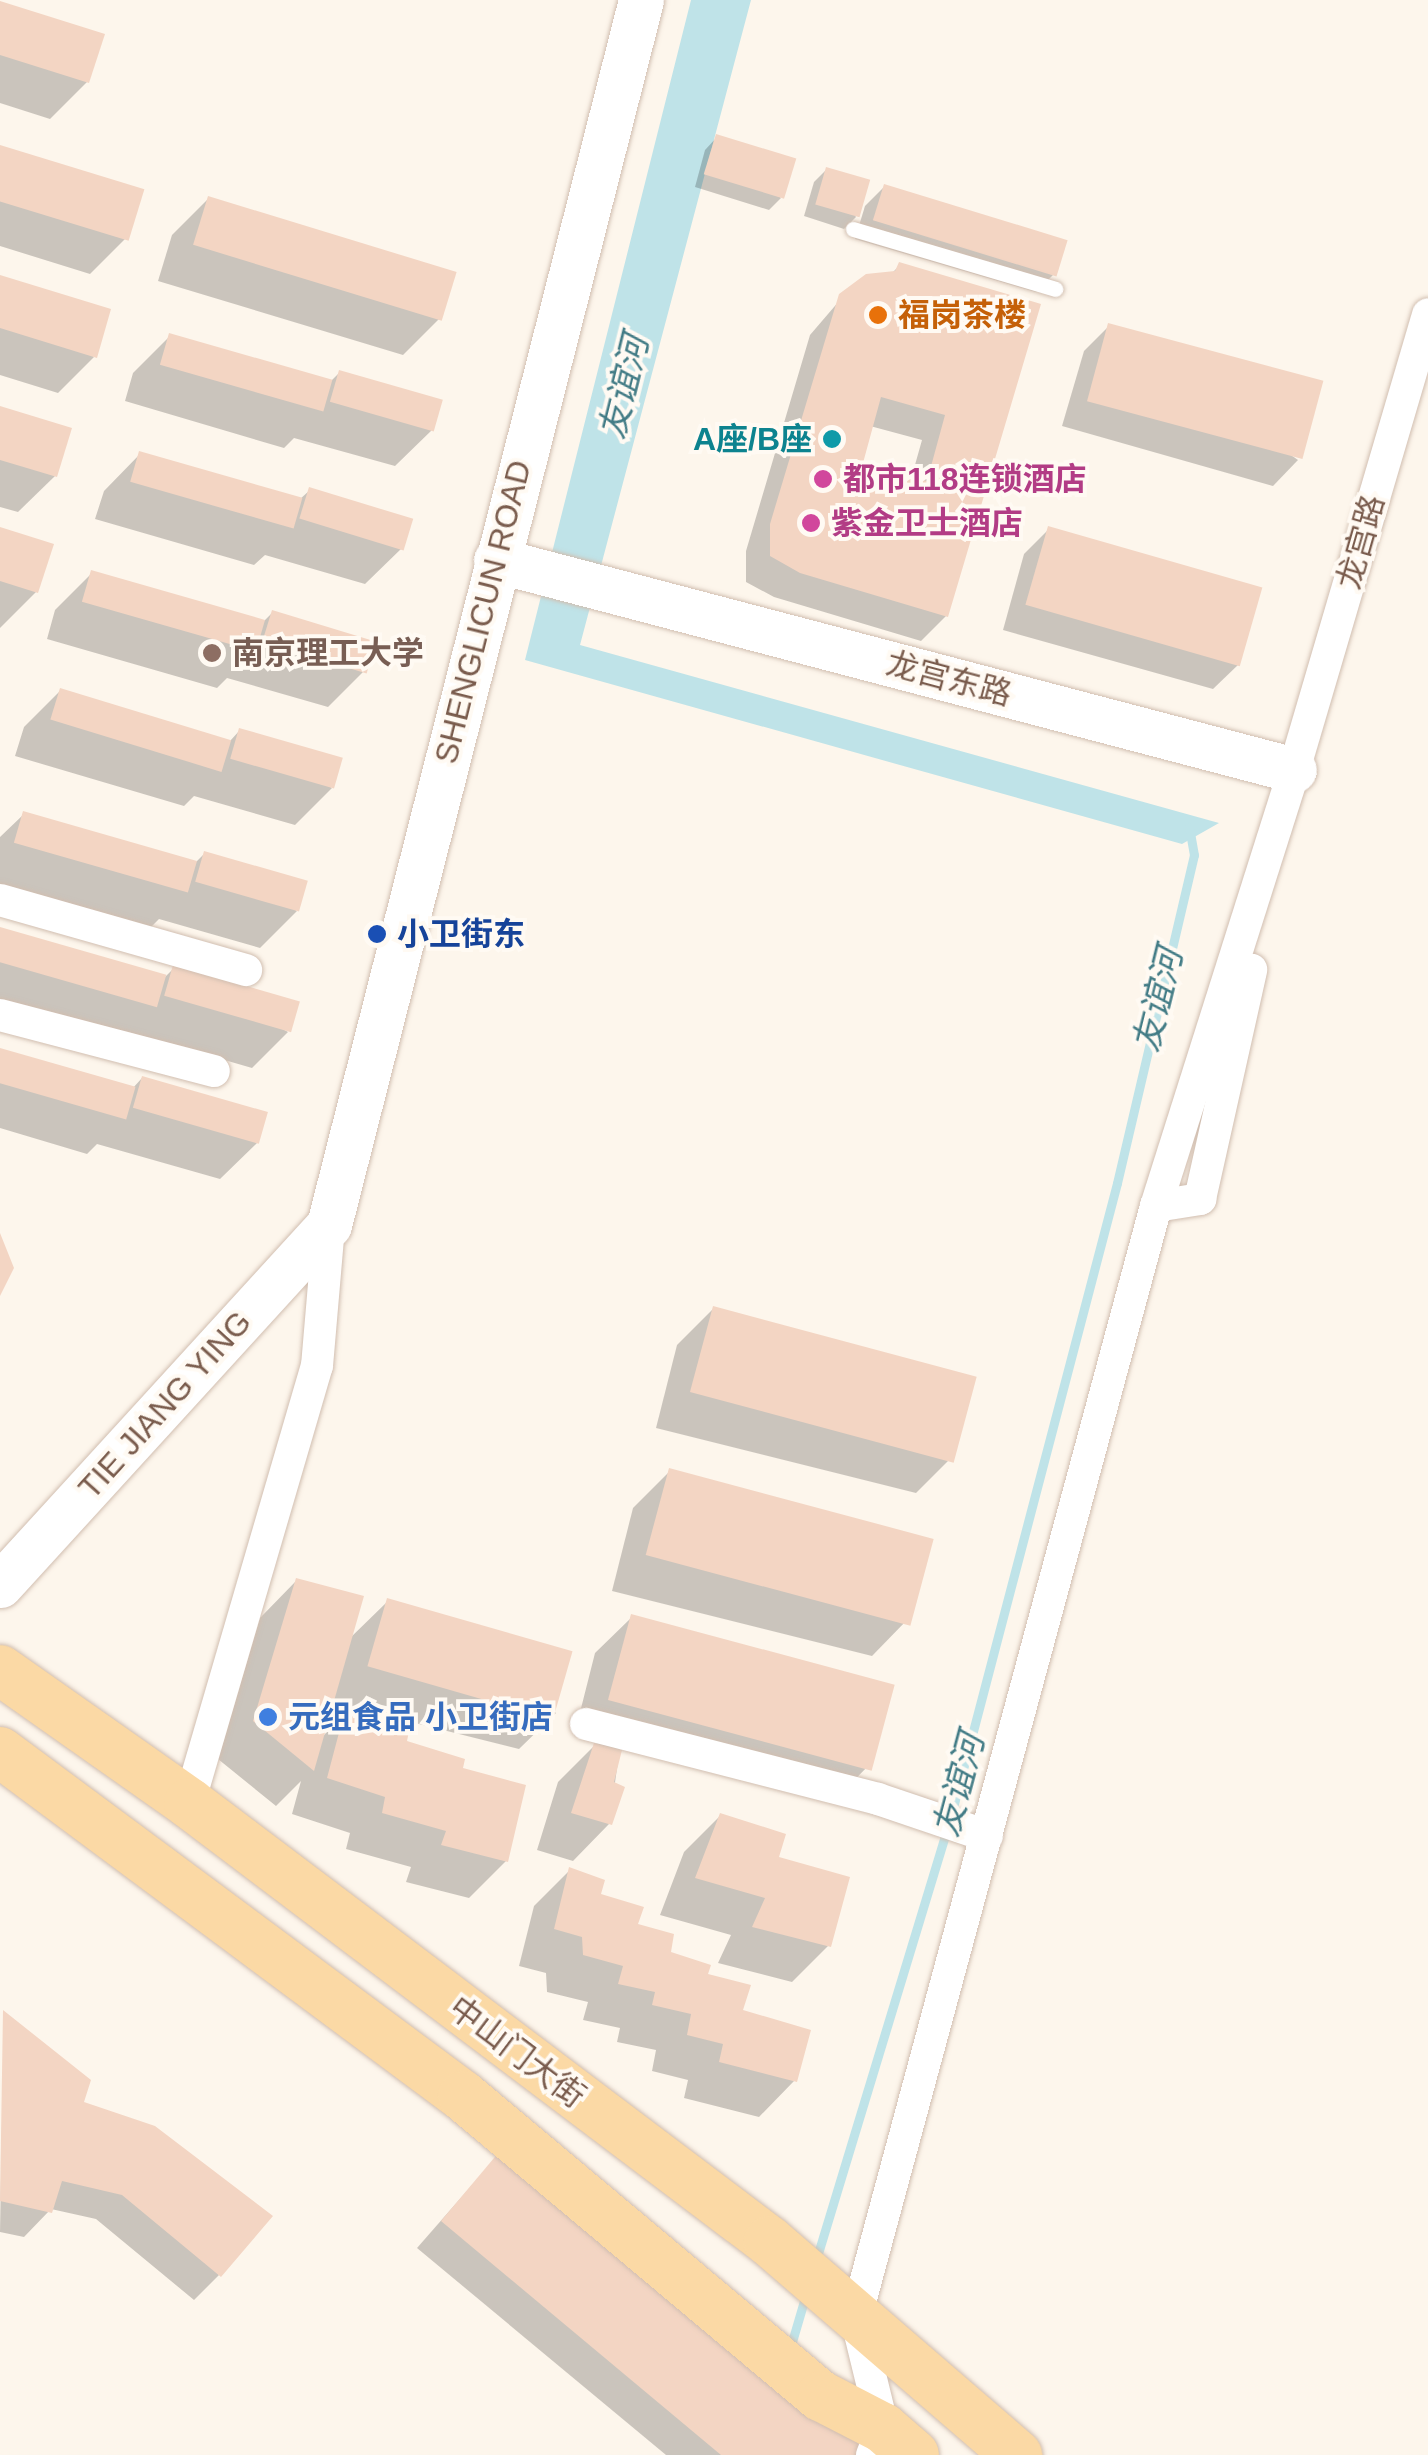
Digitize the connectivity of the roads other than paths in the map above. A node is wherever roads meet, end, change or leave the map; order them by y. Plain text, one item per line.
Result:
1 (641, 0) edge
2 (853, 230) dead end
3 (1055, 289) dead end
4 (1428, 314) edge
5 (515, 565) junction
6 (1294, 770) junction
7 (0, 900) edge
8 (246, 970) dead end
9 (0, 1015) edge
10 (214, 1071) dead end
11 (329, 1226) junction
12 (0, 1585) edge
13 (0, 1670) edge
14 (586, 1724) dead end
15 (0, 1752) edge
16 (189, 1803) junction
17 (977, 1833) junction
18 (856, 2317) junction
19 (890, 2446) edge
20 (1018, 2455) edge

1 - 5 street, SHENGLICUN ROAD
2 - 3 lane
4 - 6 street, 龙宫路
5 - 6 street, 龙宫东路
5 - 11 street, SHENGLICUN ROAD
6 - 17 street, 龙宫路
7 - 8 street
9 - 10 street
11 - 12 street, TIE JIANG YING
11 - 16 street
13 - 16 main road, 中山门大街
14 - 17 street
15 - 19 main road, 中山门大街
16 - 18 main road, 中山门大街
17 - 18 street, 龙宫路
18 - 19 street
18 - 20 main road, 中山门大街

